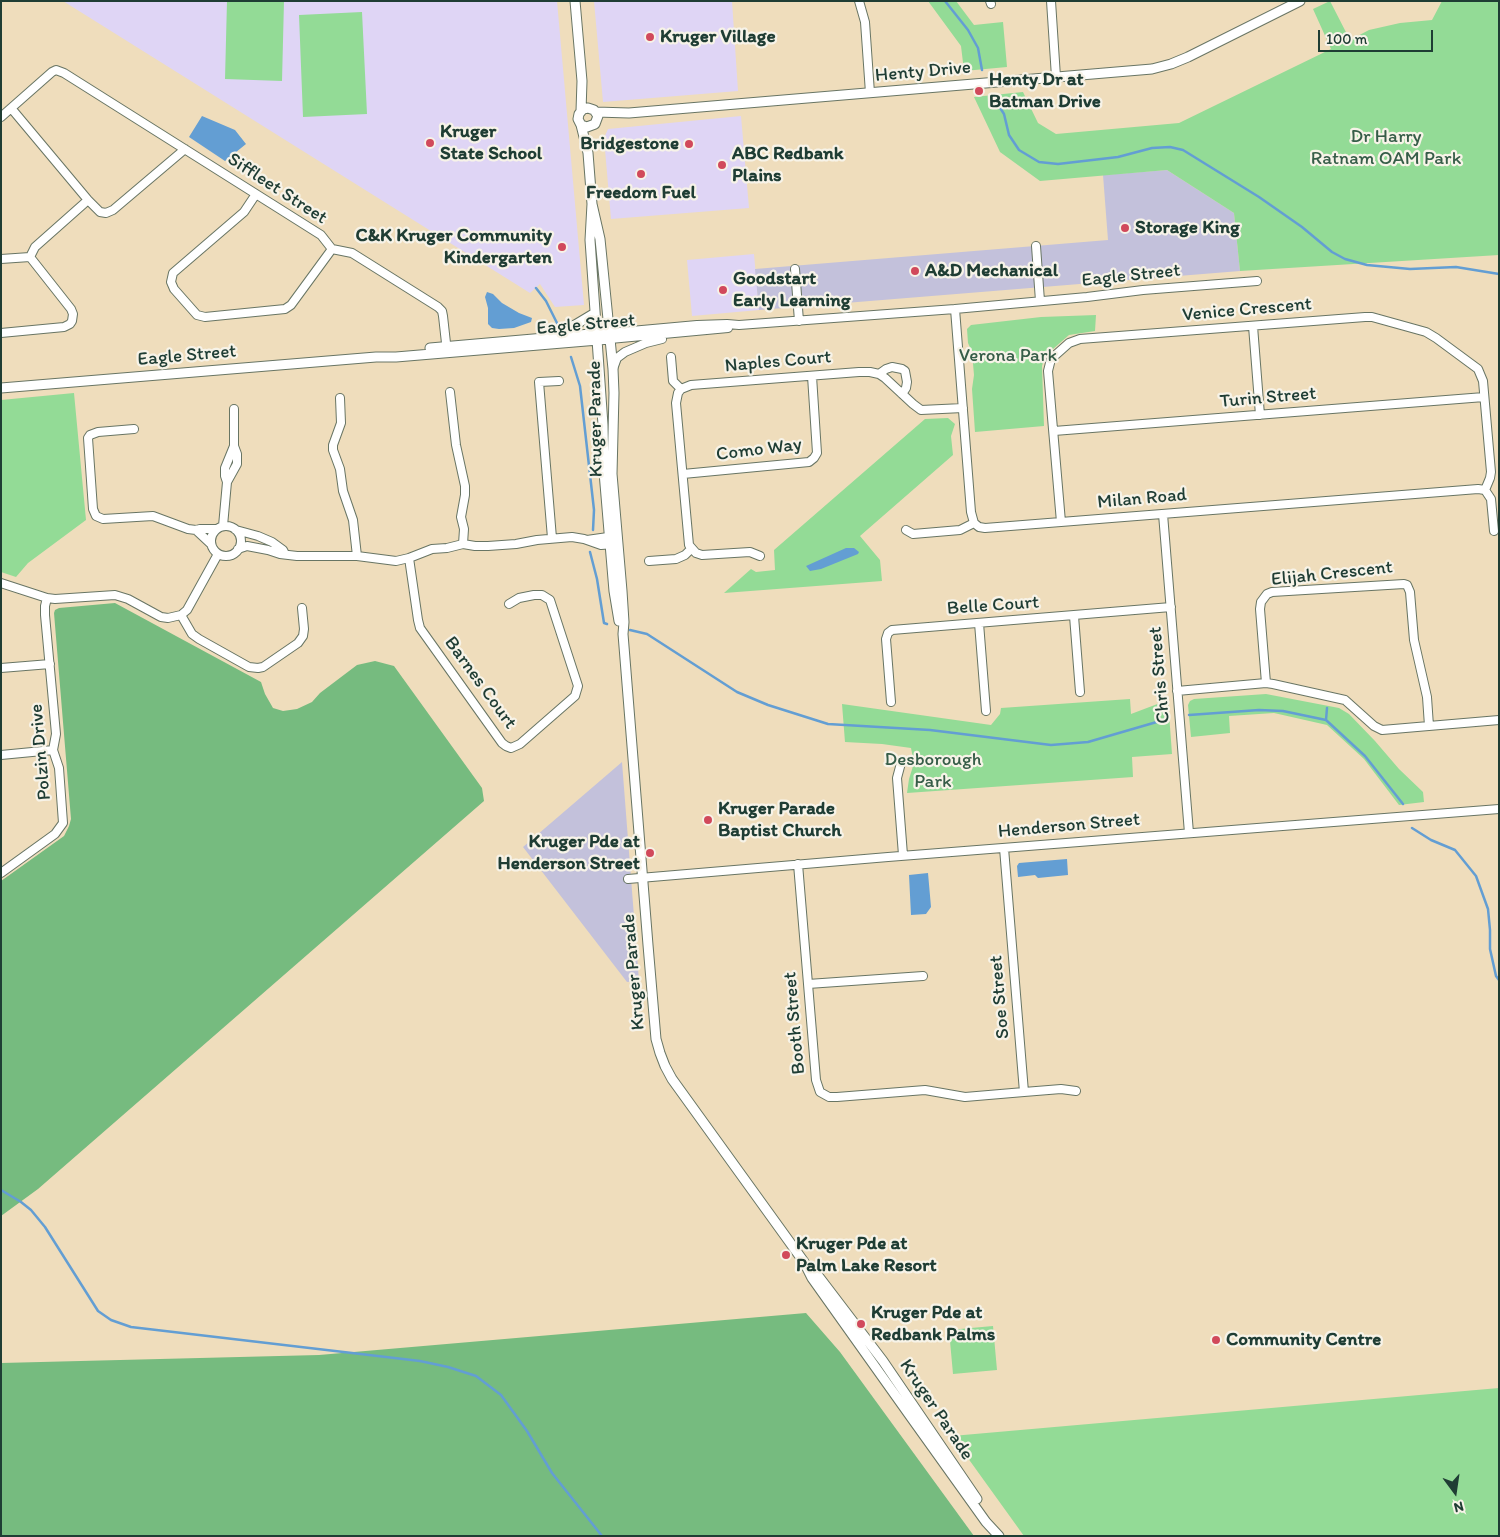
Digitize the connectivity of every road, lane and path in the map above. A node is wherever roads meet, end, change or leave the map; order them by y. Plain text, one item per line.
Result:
1 (574, 1) edge
2 (859, 1) edge
3 (1051, 1) edge
4 (1298, 2) edge
5 (1056, 77) junction
6 (582, 81) junction
7 (870, 93) junction
8 (11, 108) junction
9 (594, 110) junction
10 (580, 111) junction
11 (623, 114) junction
12 (1, 116) edge
13 (595, 124) junction
14 (581, 125) junction
15 (185, 149) junction
16 (588, 153) junction
17 (256, 194) junction
18 (88, 200) junction
19 (592, 204) junction
20 (1036, 246) dead end
21 (332, 249) junction
22 (30, 257) junction
23 (1, 259) edge
24 (795, 269) dead end
25 (1257, 281) dead end
26 (1040, 301) junction
27 (955, 309) junction
28 (595, 313) junction
29 (800, 321) junction
30 (739, 325) junction
31 (1253, 326) junction
32 (1, 333) edge
33 (680, 334) junction
34 (609, 336) junction
35 (597, 337) junction
36 (545, 338) junction
37 (446, 350) junction
38 (670, 358) dead end
39 (613, 369) junction
40 (879, 374) junction
41 (812, 376) junction
42 (559, 381) dead end
43 (1, 388) edge
44 (681, 389) junction
45 (450, 392) dead end
46 (902, 394) junction
47 (1484, 397) junction
48 (340, 398) dead end
49 (963, 408) junction
50 (234, 409) dead end
51 (1260, 415) junction
52 (134, 429) dead end
53 (1054, 431) junction
54 (683, 474) junction
55 (1485, 490) junction
56 (1163, 514) junction
57 (1061, 522) junction
58 (974, 523) junction
59 (220, 527) junction
60 (196, 530) junction
61 (236, 530) junction
62 (906, 530) dead end
63 (1494, 531) dead end
64 (552, 538) junction
65 (614, 540) junction
66 (211, 544) junction
67 (463, 544) junction
68 (238, 549) junction
69 (691, 549) junction
70 (218, 554) junction
71 (285, 554) junction
72 (357, 556) junction
73 (760, 556) dead end
74 (409, 558) junction
75 (649, 562) dead end
76 (1, 583) edge
77 (47, 598) junction
78 (509, 604) dead end
79 (1171, 607) junction
80 (302, 608) dead end
81 (181, 615) junction
82 (1074, 616) junction
83 (980, 623) junction
84 (50, 664) junction
85 (1, 668) edge
86 (1266, 683) junction
87 (1178, 691) junction
88 (1080, 692) dead end
89 (891, 702) dead end
90 (986, 711) dead end
91 (1499, 720) edge
92 (1429, 726) junction
93 (54, 750) junction
94 (1, 754) edge
95 (901, 763) dead end
96 (1499, 809) edge
97 (1189, 833) junction
98 (1004, 848) junction
99 (903, 855) junction
100 (798, 864) junction
101 (1, 872) edge
102 (643, 878) junction
103 (628, 879) dead end
104 (923, 976) dead end
105 (808, 984) junction
106 (1076, 1091) dead end
107 (1024, 1092) junction
108 (998, 1534) edge

1 - 6 street
2 - 7 street
3 - 5 street
4 - 5 street, Henty Drive
5 - 7 street, Henty Drive
6 - 9 street
6 - 10 street
7 - 11 street, Henty Drive
8 - 12 street
8 - 15 street, Siffleet Street
8 - 18 street
9 - 10 street
9 - 11 street, Henty Drive
9 - 13 street
10 - 14 street
11 - 13 street, Henty Drive
13 - 14 street
13 - 16 street, Kruger Parade
14 - 16 street, Kruger Parade
15 - 17 street, Siffleet Street
15 - 18 street
16 - 19 street, Kruger Parade
17 - 21 street, Siffleet Street
17 - 21 street
18 - 22 street
19 - 28 street, Kruger Parade
19 - 34 street, Kruger Parade
20 - 26 street
21 - 37 street, Siffleet Street
22 - 23 street
22 - 32 street
24 - 29 street
25 - 26 street, Eagle Street
26 - 27 street, Eagle Street
27 - 29 street, Eagle Street
27 - 49 street
28 - 35 street, Kruger Parade
28 - 36 street
29 - 30 street, Eagle Street
30 - 33 street, Eagle Street
30 - 34 street, Eagle Street
31 - 47 street, Venice Crescent
31 - 51 street
31 - 53 street, Venice Crescent
33 - 34 street, Eagle Street
33 - 39 street
34 - 35 street, Eagle Street
34 - 39 street, Kruger Parade
35 - 36 street, Eagle Street
35 - 37 street, Eagle Street
35 - 65 street, Kruger Parade
36 - 37 street, Eagle Street
37 - 43 street, Eagle Street
38 - 44 street
39 - 65 street, Kruger Parade
40 - 41 street, Naples Court
40 - 46 street
40 - 46 street, Naples Court
41 - 44 street, Naples Court
41 - 54 street, Como Way
42 - 64 street
44 - 54 street
45 - 67 street
46 - 49 street
47 - 51 street, Turin Street
47 - 55 street, Venice Crescent
48 - 72 street
49 - 58 street
50 - 59 street
51 - 53 street, Turin Street
52 - 60 street
53 - 57 street, Venice Crescent
54 - 69 street
55 - 56 street, Milan Road
55 - 63 street
56 - 57 street, Milan Road
56 - 79 street, Chris Street
57 - 58 street, Milan Road
58 - 62 street
59 - 60 street
59 - 61 street
59 - 66 street
60 - 66 street
61 - 68 street
61 - 71 street
64 - 65 street
64 - 67 street
65 - 102 street, Kruger Parade
66 - 70 street
67 - 74 street
68 - 70 street
68 - 71 street
69 - 73 street
69 - 75 street
70 - 81 street
71 - 72 street
72 - 74 street
74 - 78 street, Barnes Court
76 - 77 street
77 - 81 street
77 - 84 street, Polzin Drive
79 - 82 street, Belle Court
79 - 87 street, Chris Street
80 - 81 street
82 - 83 street, Belle Court
82 - 88 street
83 - 89 street, Belle Court
83 - 90 street
84 - 85 street
84 - 93 street, Polzin Drive
86 - 87 street
86 - 92 street
86 - 92 street, Elijah Crescent
87 - 97 street, Chris Street
91 - 92 street
93 - 94 street
93 - 101 street, Polzin Drive
95 - 99 street
96 - 97 street, Henderson Street
97 - 98 street, Henderson Street
98 - 99 street, Henderson Street
98 - 107 street, Soe Street
99 - 100 street, Henderson Street
100 - 102 street, Henderson Street
100 - 105 street, Booth Street
102 - 103 street, Henderson Street
102 - 108 street, Kruger Parade
104 - 105 street
105 - 107 street, Booth Street
106 - 107 street

